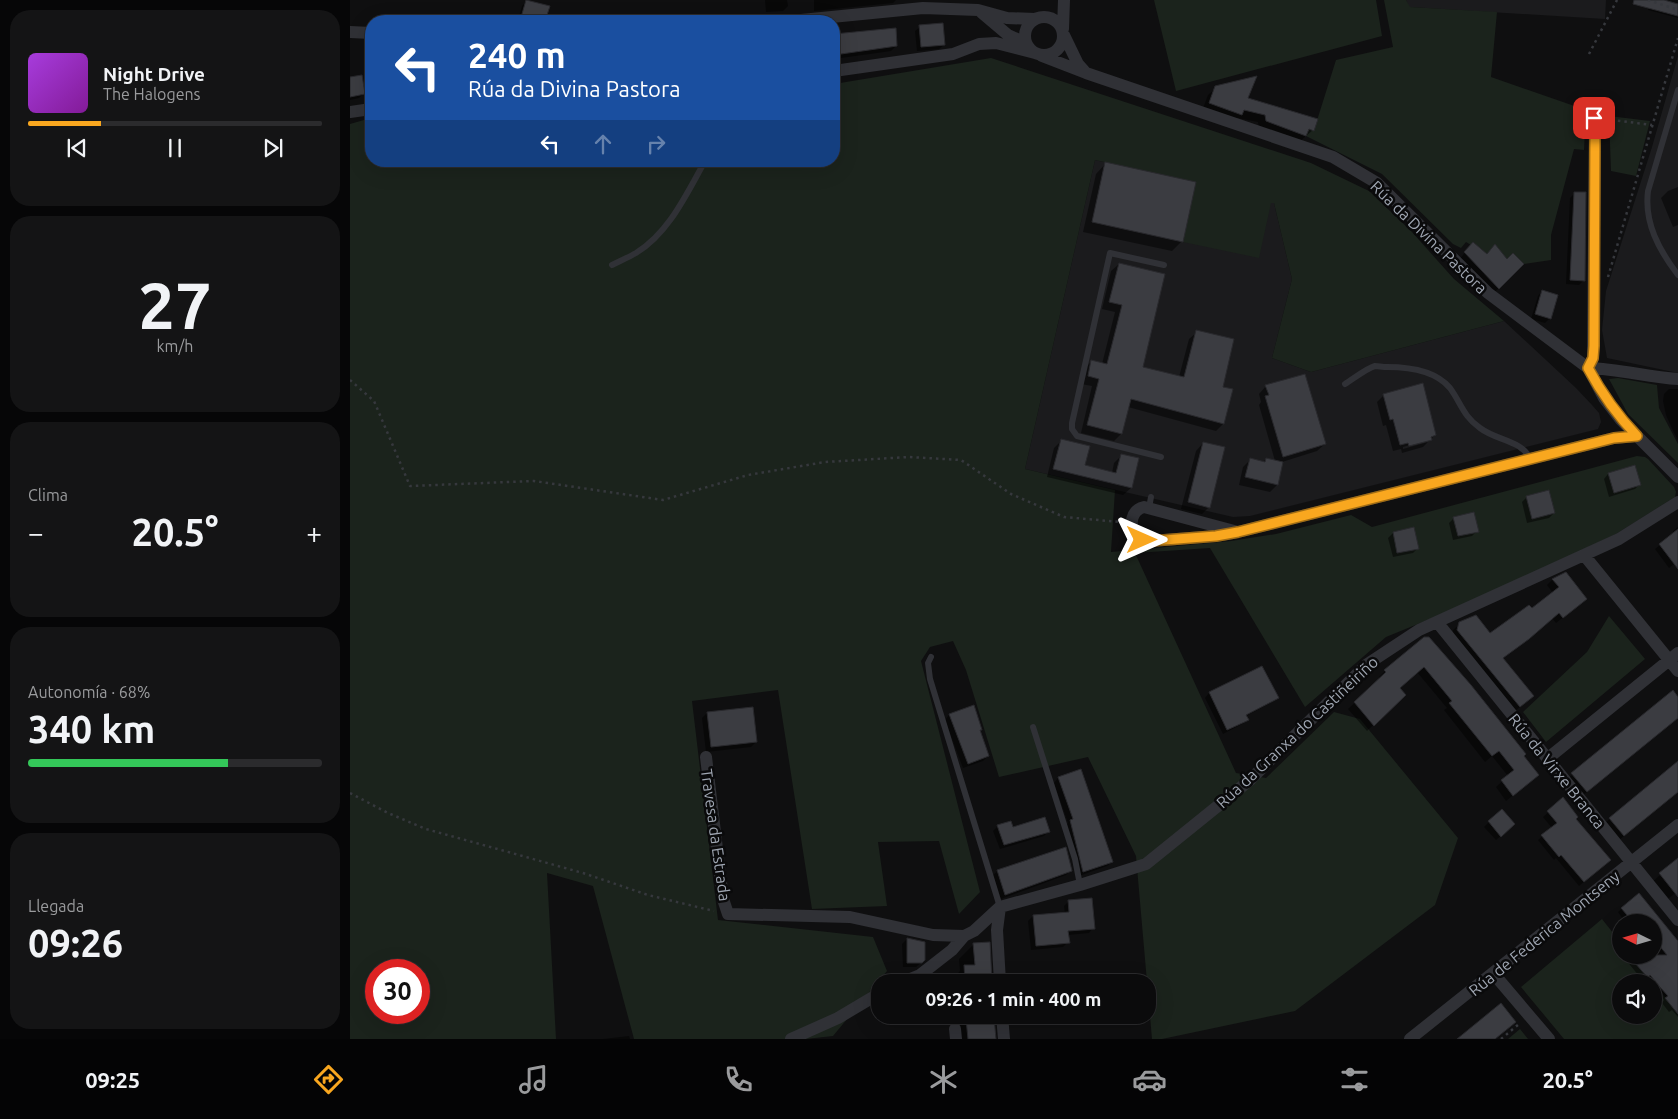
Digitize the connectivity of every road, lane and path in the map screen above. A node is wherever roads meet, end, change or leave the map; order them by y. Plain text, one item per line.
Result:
1 (1063, 0) edge
2 (1617, 0) edge
3 (1648, 0) edge
4 (1678, 10) edge
5 (982, 13) junction
6 (840, 16) edge
7 (1048, 17) junction
8 (1035, 19) junction
9 (350, 32) edge
10 (1063, 32) junction
11 (365, 33) edge
12 (1678, 38) edge
13 (1026, 42) junction
14 (979, 44) junction
15 (1589, 54) dead end
16 (1038, 55) junction
17 (840, 70) edge
18 (1086, 73) junction
19 (1678, 90) edge
20 (1590, 104) dead end
21 (365, 109) edge
22 (350, 112) edge
23 (1609, 119) dead end
24 (1652, 125) junction
25 (702, 167) edge
26 (612, 265) dead end
27 (1164, 265) dead end
28 (1678, 275) edge
29 (1607, 280) dead end
30 (1588, 368) junction
31 (1678, 379) edge
32 (350, 380) edge
33 (1345, 384) dead end
34 (1637, 436) junction
35 (1161, 457) dead end
36 (1530, 459) junction
37 (1678, 477) edge
38 (1678, 502) edge
39 (1131, 524) junction
40 (1238, 532) junction
41 (1584, 555) junction
42 (1437, 622) junction
43 (932, 657) dead end
44 (1675, 661) edge
45 (1033, 727) dead end
46 (706, 757) dead end
47 (1547, 759) junction
48 (350, 793) edge
49 (1678, 825) edge
50 (1631, 863) junction
51 (1080, 885) junction
52 (1000, 907) junction
53 (728, 914) junction
54 (1678, 920) edge
55 (964, 936) junction
56 (1493, 973) junction
57 (921, 974) edge
58 (1000, 974) edge
59 (871, 998) edge
60 (1521, 1022) dead end
61 (1003, 1024) edge
62 (791, 1039) edge
63 (1004, 1039) edge
64 (1410, 1039) edge
65 (1501, 1039) edge
66 (1549, 1039) edge

1 - 7 street
1 - 10 street
2 - 15 path
3 - 4 path
5 - 6 street
5 - 8 street
5 - 13 street
5 - 14 street
7 - 8 street
7 - 10 street
8 - 13 street
9 - 11 street
10 - 16 street
10 - 18 street
12 - 24 path
13 - 16 street
14 - 16 street, Rúa da Divina Pastora
14 - 17 street
16 - 18 street, Rúa da Divina Pastora
18 - 30 street, Rúa da Divina Pastora
19 - 28 lane
20 - 30 street
21 - 22 street
23 - 24 path
24 - 29 path
25 - 26 lane
27 - 35 lane
30 - 31 street
30 - 34 street, Rúa da Divina Pastora
32 - 39 path
33 - 36 lane
34 - 36 street
34 - 37 street, Rúa da Divina Pastora
36 - 40 street
38 - 41 street, Rúa da Granxa do Castiñeiriño
39 - 40 street
39 - 40 street
41 - 42 street, Rúa da Granxa do Castiñeiriño
41 - 44 street
42 - 47 street, Rúa da Virxe Branca
42 - 51 street, Rúa da Granxa do Castiñeiriño
43 - 52 lane
44 - 47 street
45 - 51 lane
46 - 53 street, Travesa da Estrada
47 - 50 street, Rúa da Virxe Branca
48 - 53 path
49 - 50 street, Rúa de Federica Montseny
50 - 54 street, Rúa da Virxe Branca
50 - 56 street, Rúa de Federica Montseny
51 - 52 street, Rúa da Granxa do Castiñeiriño
52 - 55 street
52 - 58 street
53 - 55 street, Travesa da Estrada
55 - 57 street
56 - 64 street, Rúa de Federica Montseny
56 - 66 street
59 - 62 street
60 - 65 path
61 - 63 street

